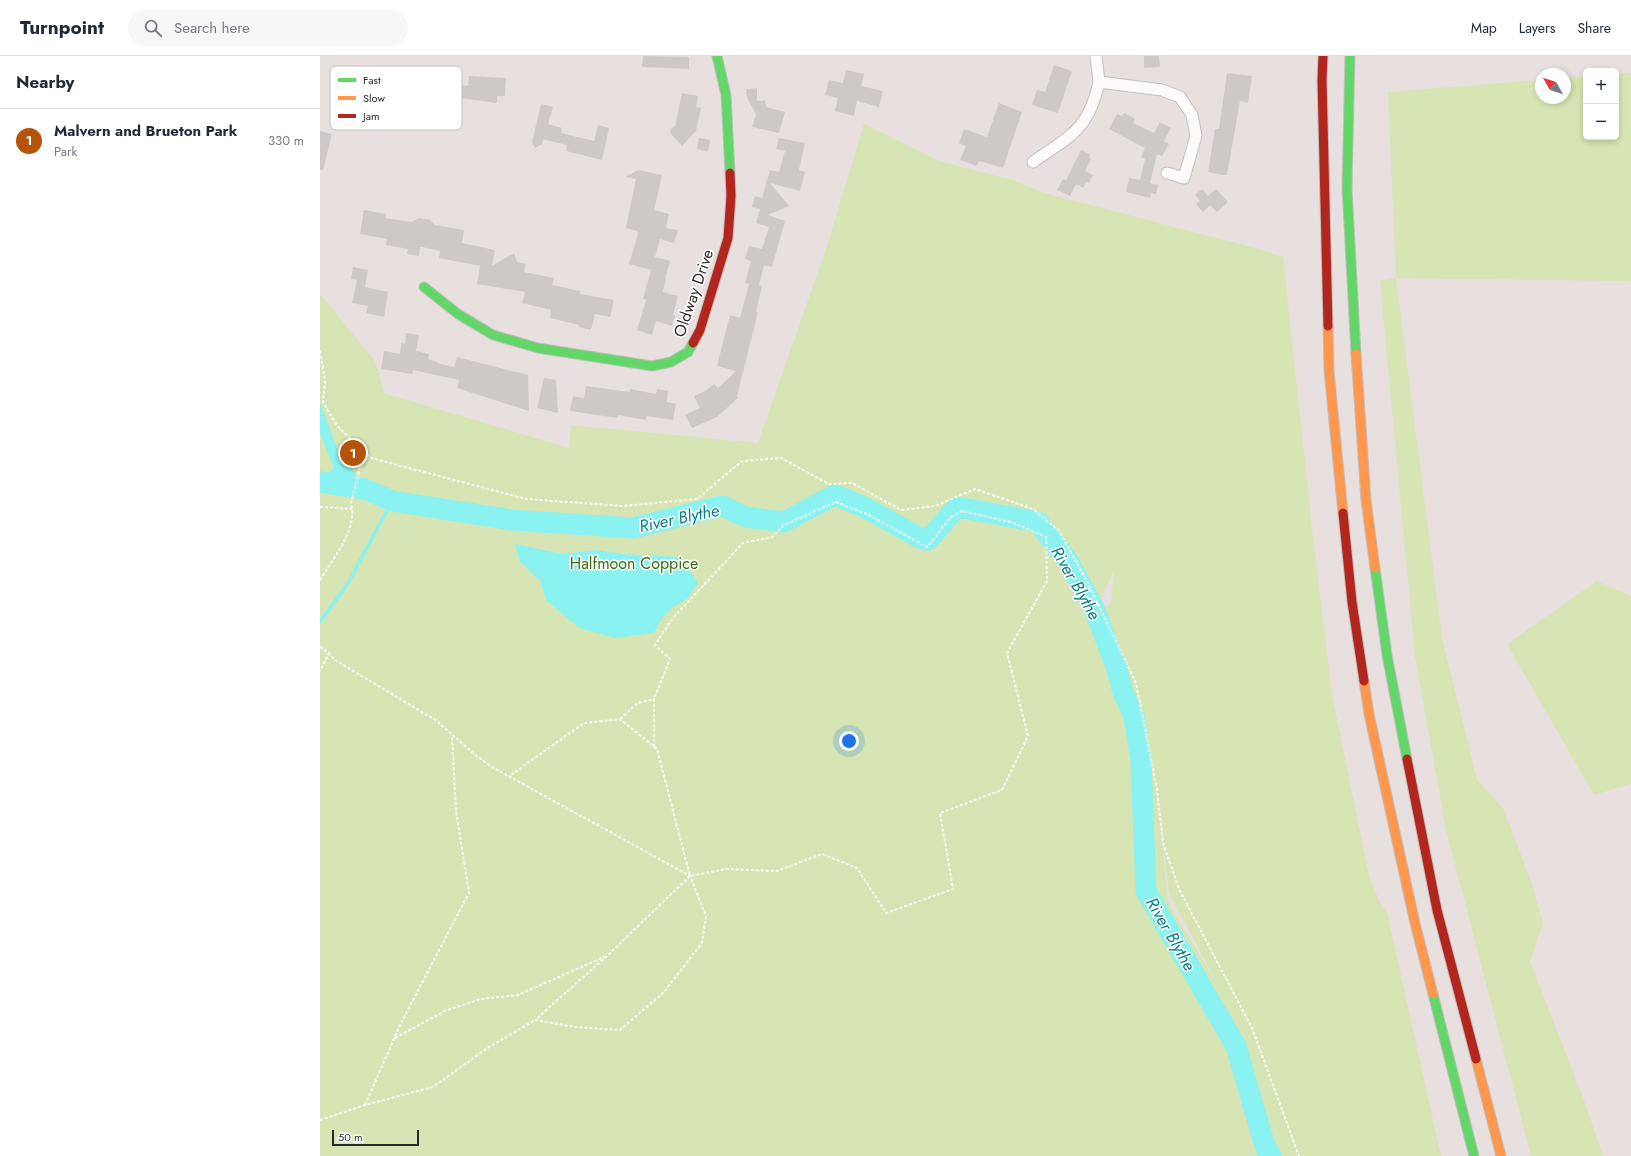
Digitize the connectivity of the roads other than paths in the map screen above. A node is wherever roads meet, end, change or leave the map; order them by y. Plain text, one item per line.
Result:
1 (717, 56) edge
2 (1096, 56) edge
3 (1324, 56) edge
4 (1350, 56) edge
5 (1359, 56) edge
6 (1099, 82) junction
7 (1033, 162) dead end
8 (1167, 173) dead end
9 (1347, 188) junction
10 (424, 287) dead end
11 (1474, 1156) edge
12 (1501, 1156) edge

1 - 10 main road, Oldway Drive
2 - 6 street
3 - 11 main road
4 - 9 main road
5 - 9 main road
6 - 7 street
6 - 8 street
9 - 12 main road

